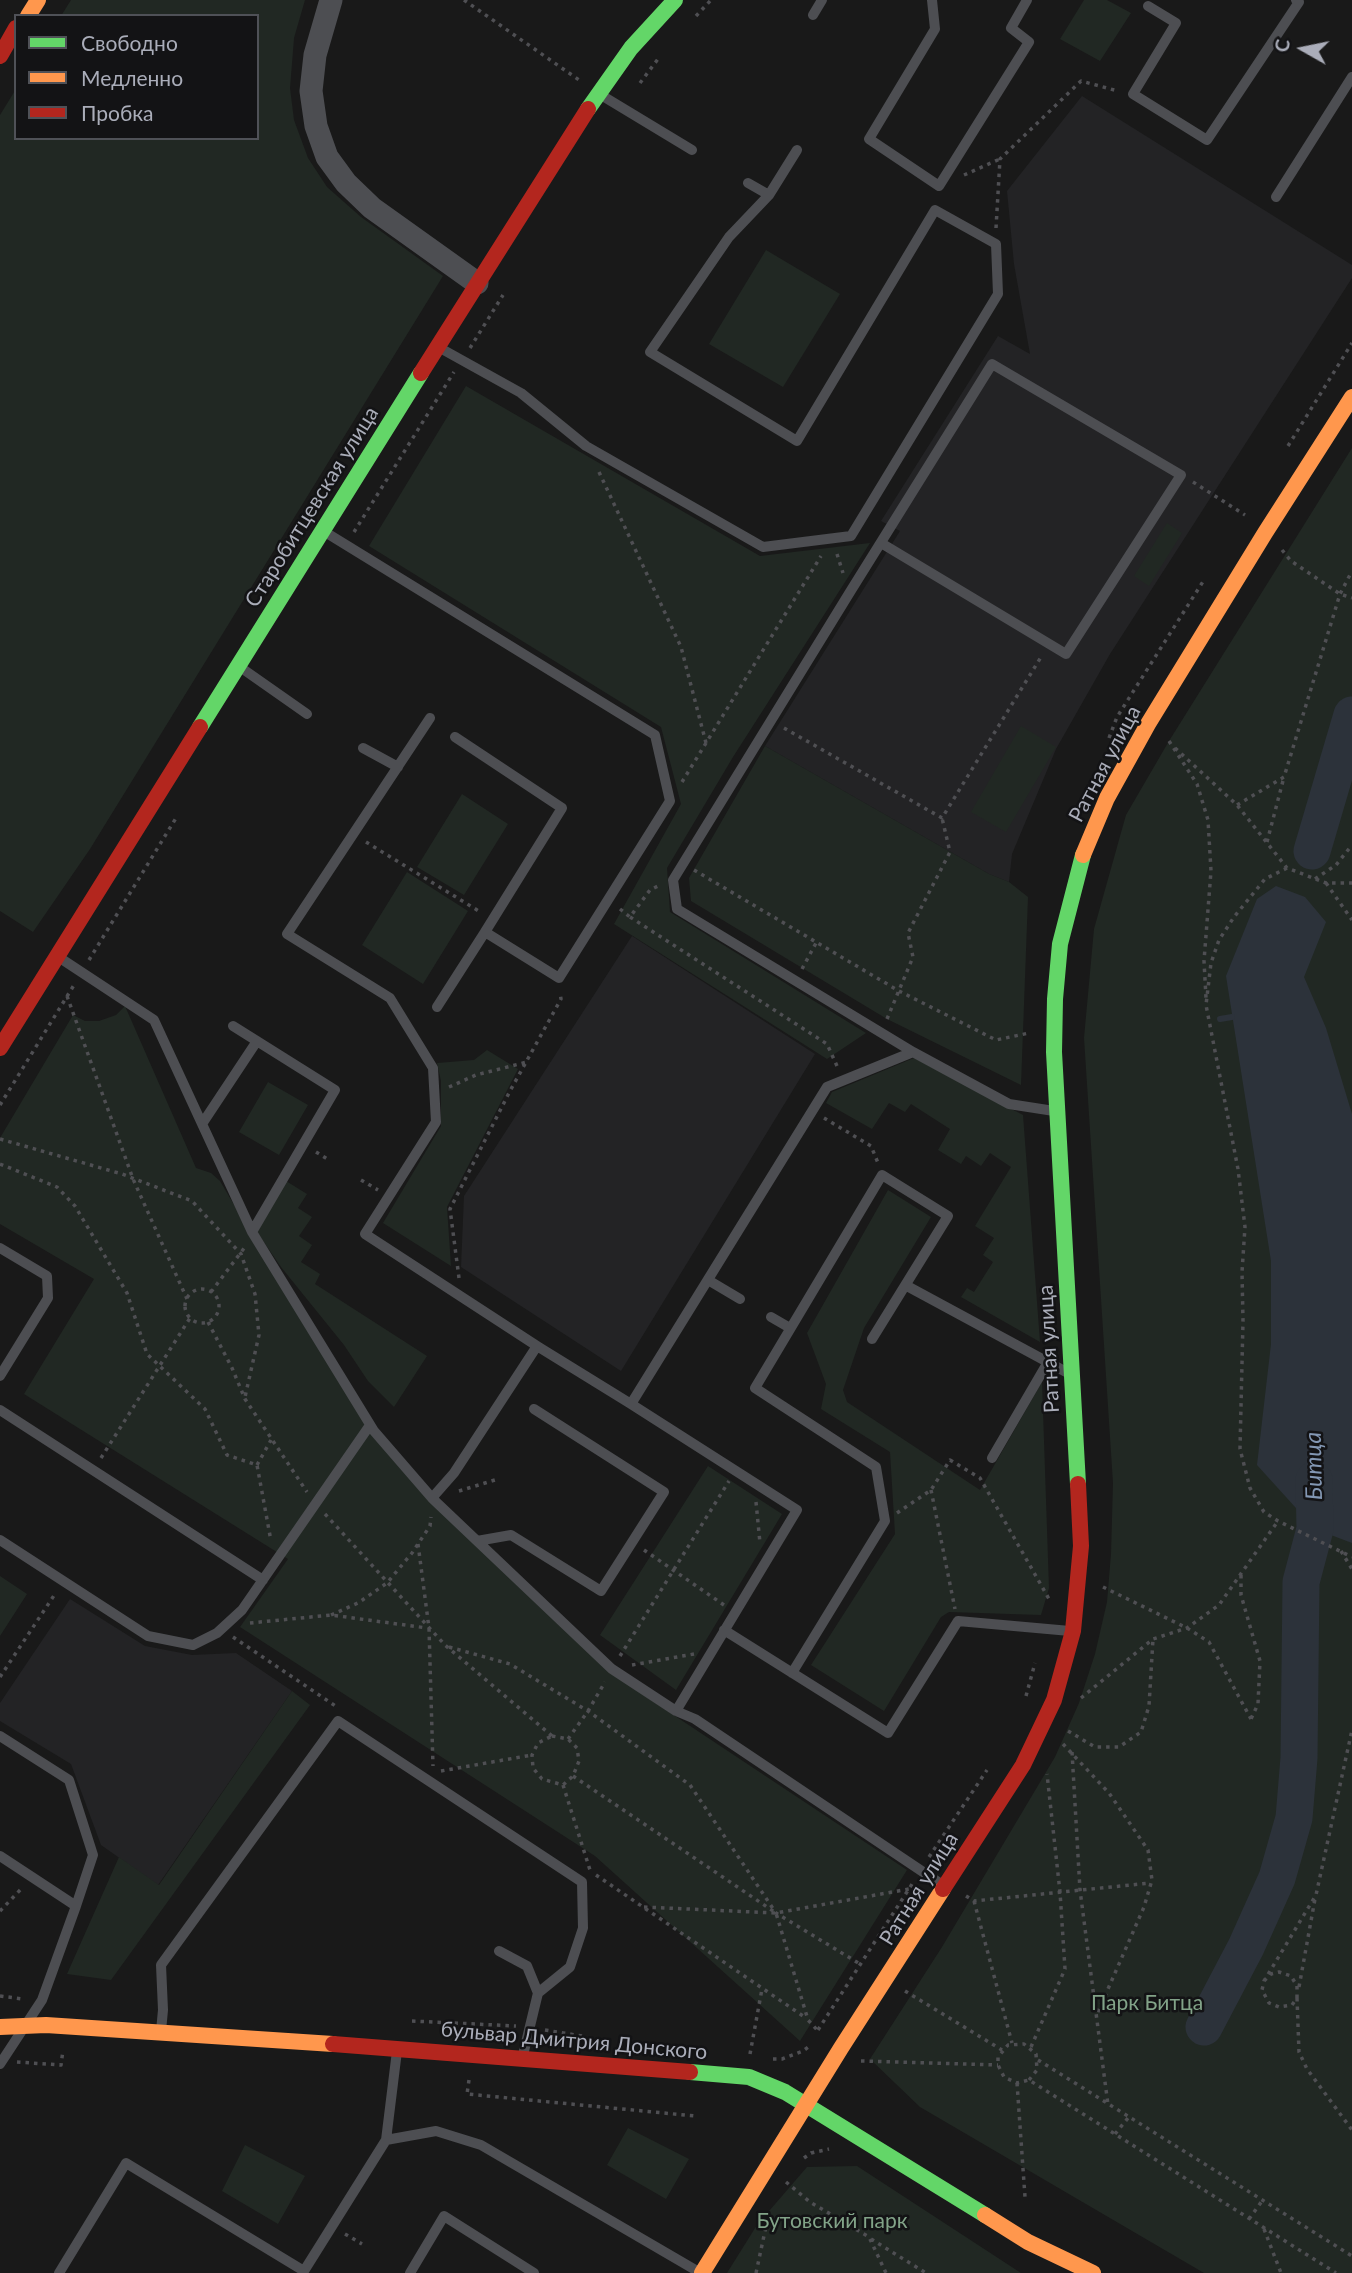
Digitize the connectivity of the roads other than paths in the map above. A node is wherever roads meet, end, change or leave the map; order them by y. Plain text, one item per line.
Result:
1 (38, 0) edge
2 (331, 0) edge
3 (675, 0) edge
4 (822, 0) edge
5 (932, 0) edge
6 (1027, 0) edge
7 (1296, 0) edge
8 (1146, 2) edge
9 (27, 14) edge
10 (813, 15) dead end
11 (14, 32) edge
12 (14, 38) edge
13 (0, 57) edge
14 (1352, 77) edge
15 (598, 93) junction
16 (692, 150) dead end
17 (797, 150) dead end
18 (748, 183) dead end
19 (939, 186) junction
20 (769, 195) junction
21 (1276, 197) dead end
22 (935, 210) junction
23 (477, 283) junction
24 (438, 346) junction
25 (1352, 397) edge
26 (322, 530) junction
27 (881, 542) junction
28 (238, 666) junction
29 (307, 714) dead end
30 (430, 718) dead end
31 (454, 737) dead end
32 (363, 748) dead end
33 (398, 767) junction
34 (485, 932) junction
35 (58, 956) junction
36 (437, 1007) dead end
37 (233, 1026) dead end
38 (257, 1041) junction
39 (0, 1048) edge
40 (913, 1052) junction
41 (1056, 1112) junction
42 (202, 1124) junction
43 (251, 1232) junction
44 (0, 1248) edge
45 (708, 1280) junction
46 (907, 1286) junction
47 (740, 1299) dead end
48 (771, 1317) dead end
49 (790, 1328) junction
50 (872, 1339) dead end
51 (537, 1346) junction
52 (1048, 1362) junction
53 (1071, 1374) junction
54 (0, 1376) edge
55 (631, 1404) junction
56 (534, 1409) dead end
57 (0, 1410) edge
58 (370, 1425) junction
59 (992, 1458) dead end
60 (432, 1499) junction
61 (0, 1540) edge
62 (477, 1541) junction
63 (263, 1580) junction
64 (724, 1630) junction
65 (1073, 1631) junction
66 (792, 1673) junction
67 (676, 1711) junction
68 (0, 1736) edge
69 (0, 1856) edge
70 (944, 1886) junction
71 (76, 1906) junction
72 (499, 1951) dead end
73 (538, 1993) junction
74 (26, 2026) junction
75 (0, 2027) edge
76 (161, 2033) junction
77 (397, 2048) junction
78 (523, 2058) junction
79 (0, 2064) edge
80 (806, 2105) junction
81 (386, 2140) junction
82 (59, 2273) edge
83 (410, 2273) edge
84 (534, 2273) edge
85 (702, 2273) edge
86 (1093, 2273) edge

1 - 9 main road
2 - 23 street
3 - 15 main road, Старобитцевская улица
4 - 10 lane
5 - 19 lane
6 - 19 lane
7 - 8 lane
11 - 13 main road
12 - 13 main road
14 - 21 lane
15 - 16 lane
15 - 23 main road, Старобитцевская улица
17 - 20 lane
18 - 20 lane
19 - 22 lane
20 - 22 lane
22 - 24 lane
23 - 24 main road, Старобитцевская улица
24 - 26 main road, Старобитцевская улица
25 - 41 main road, Ратная улица
26 - 28 main road, Старобитцевская улица
26 - 34 lane
27 - 27 lane
27 - 40 lane
28 - 29 lane
28 - 35 main road, Старобитцевская улица
30 - 33 lane
31 - 34 lane
32 - 33 lane
33 - 51 lane
34 - 36 lane
35 - 39 main road, Старобитцевская улица
35 - 42 lane
37 - 38 lane
38 - 42 lane
38 - 43 lane
40 - 41 lane
40 - 45 lane
41 - 53 main road, Ратная улица
42 - 43 lane
43 - 58 lane
44 - 54 lane
45 - 47 lane
45 - 55 lane
46 - 49 lane
46 - 50 lane
46 - 52 lane
48 - 49 lane
49 - 66 lane
51 - 55 lane
51 - 60 lane
52 - 53 lane
52 - 59 lane
53 - 65 main road, Ратная улица
55 - 64 lane
56 - 62 lane
57 - 63 lane
58 - 60 lane
58 - 63 lane
60 - 62 lane
61 - 63 lane
62 - 67 lane
64 - 66 lane
64 - 67 lane
65 - 66 lane
65 - 70 main road, Ратная улица
67 - 70 lane
68 - 71 lane
69 - 71 lane
70 - 80 main road, Ратная улица
71 - 74 lane
72 - 73 lane
73 - 76 lane
73 - 78 lane
74 - 75 main road, бульвар Дмитрия Донского
74 - 76 main road, бульвар Дмитрия Донского
74 - 79 lane
76 - 77 main road, бульвар Дмитрия Донского
77 - 78 main road, бульвар Дмитрия Донского
77 - 81 lane
78 - 80 main road, бульвар Дмитрия Донского
80 - 85 main road, Ратная улица
80 - 86 main road, бульвар Дмитрия Донского
81 - 82 lane
81 - 85 lane
83 - 84 lane

